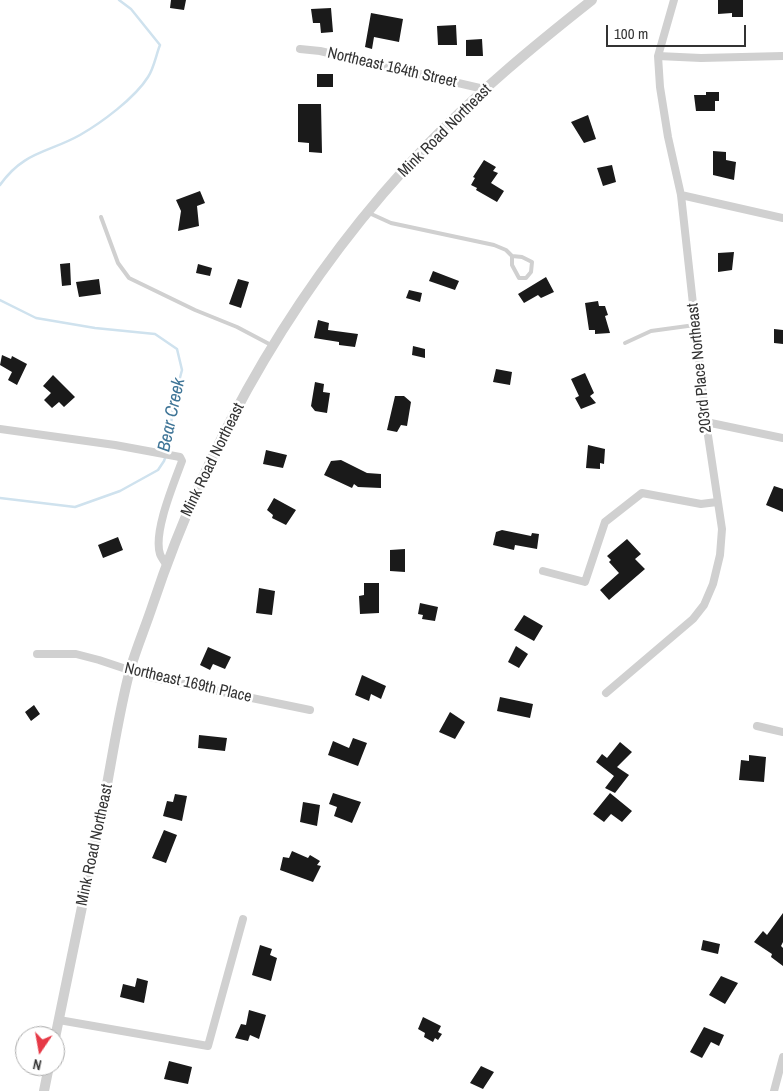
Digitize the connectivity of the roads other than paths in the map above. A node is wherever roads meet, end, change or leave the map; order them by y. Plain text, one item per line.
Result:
1 (592, 0) edge
2 (674, 0) edge
3 (300, 49) dead end
4 (658, 56) junction
5 (783, 56) edge
6 (484, 89) junction
7 (681, 195) junction
8 (368, 213) junction
9 (101, 216) dead end
10 (783, 218) edge
11 (512, 256) junction
12 (695, 325) junction
13 (626, 343) dead end
14 (273, 346) junction
15 (706, 422) junction
16 (0, 429) edge
17 (783, 438) edge
18 (717, 502) junction
19 (166, 564) junction
20 (543, 571) dead end
21 (36, 654) dead end
22 (130, 670) junction
23 (606, 692) dead end
24 (310, 710) dead end
25 (757, 726) dead end
26 (783, 732) edge
27 (243, 918) dead end
28 (59, 1020) junction
29 (58, 1026) edge
30 (783, 1058) edge
31 (47, 1076) edge
32 (44, 1091) edge
33 (774, 1091) edge

1 - 6 street, Mink Road Northeast
2 - 4 street, 203rd Place Northeast
3 - 6 street, Northeast 164th Street
4 - 5 street
4 - 7 street, 203rd Place Northeast
6 - 8 street, Mink Road Northeast
7 - 10 street
7 - 12 street, 203rd Place Northeast
8 - 11 lane
8 - 14 street, Mink Road Northeast
9 - 14 lane
11 - 11 lane
12 - 13 lane
12 - 15 street, 203rd Place Northeast
14 - 19 street, Mink Road Northeast
15 - 17 street
15 - 18 street, 203rd Place Northeast
16 - 19 street
18 - 20 street
18 - 23 street, 203rd Place Northeast
19 - 22 street, Mink Road Northeast
21 - 22 street, Northeast 169th Place
22 - 24 street, Northeast 169th Place
22 - 28 street, Mink Road Northeast
25 - 26 street
27 - 28 street
28 - 29 street, Mink Road Northeast
30 - 33 street
31 - 32 street

